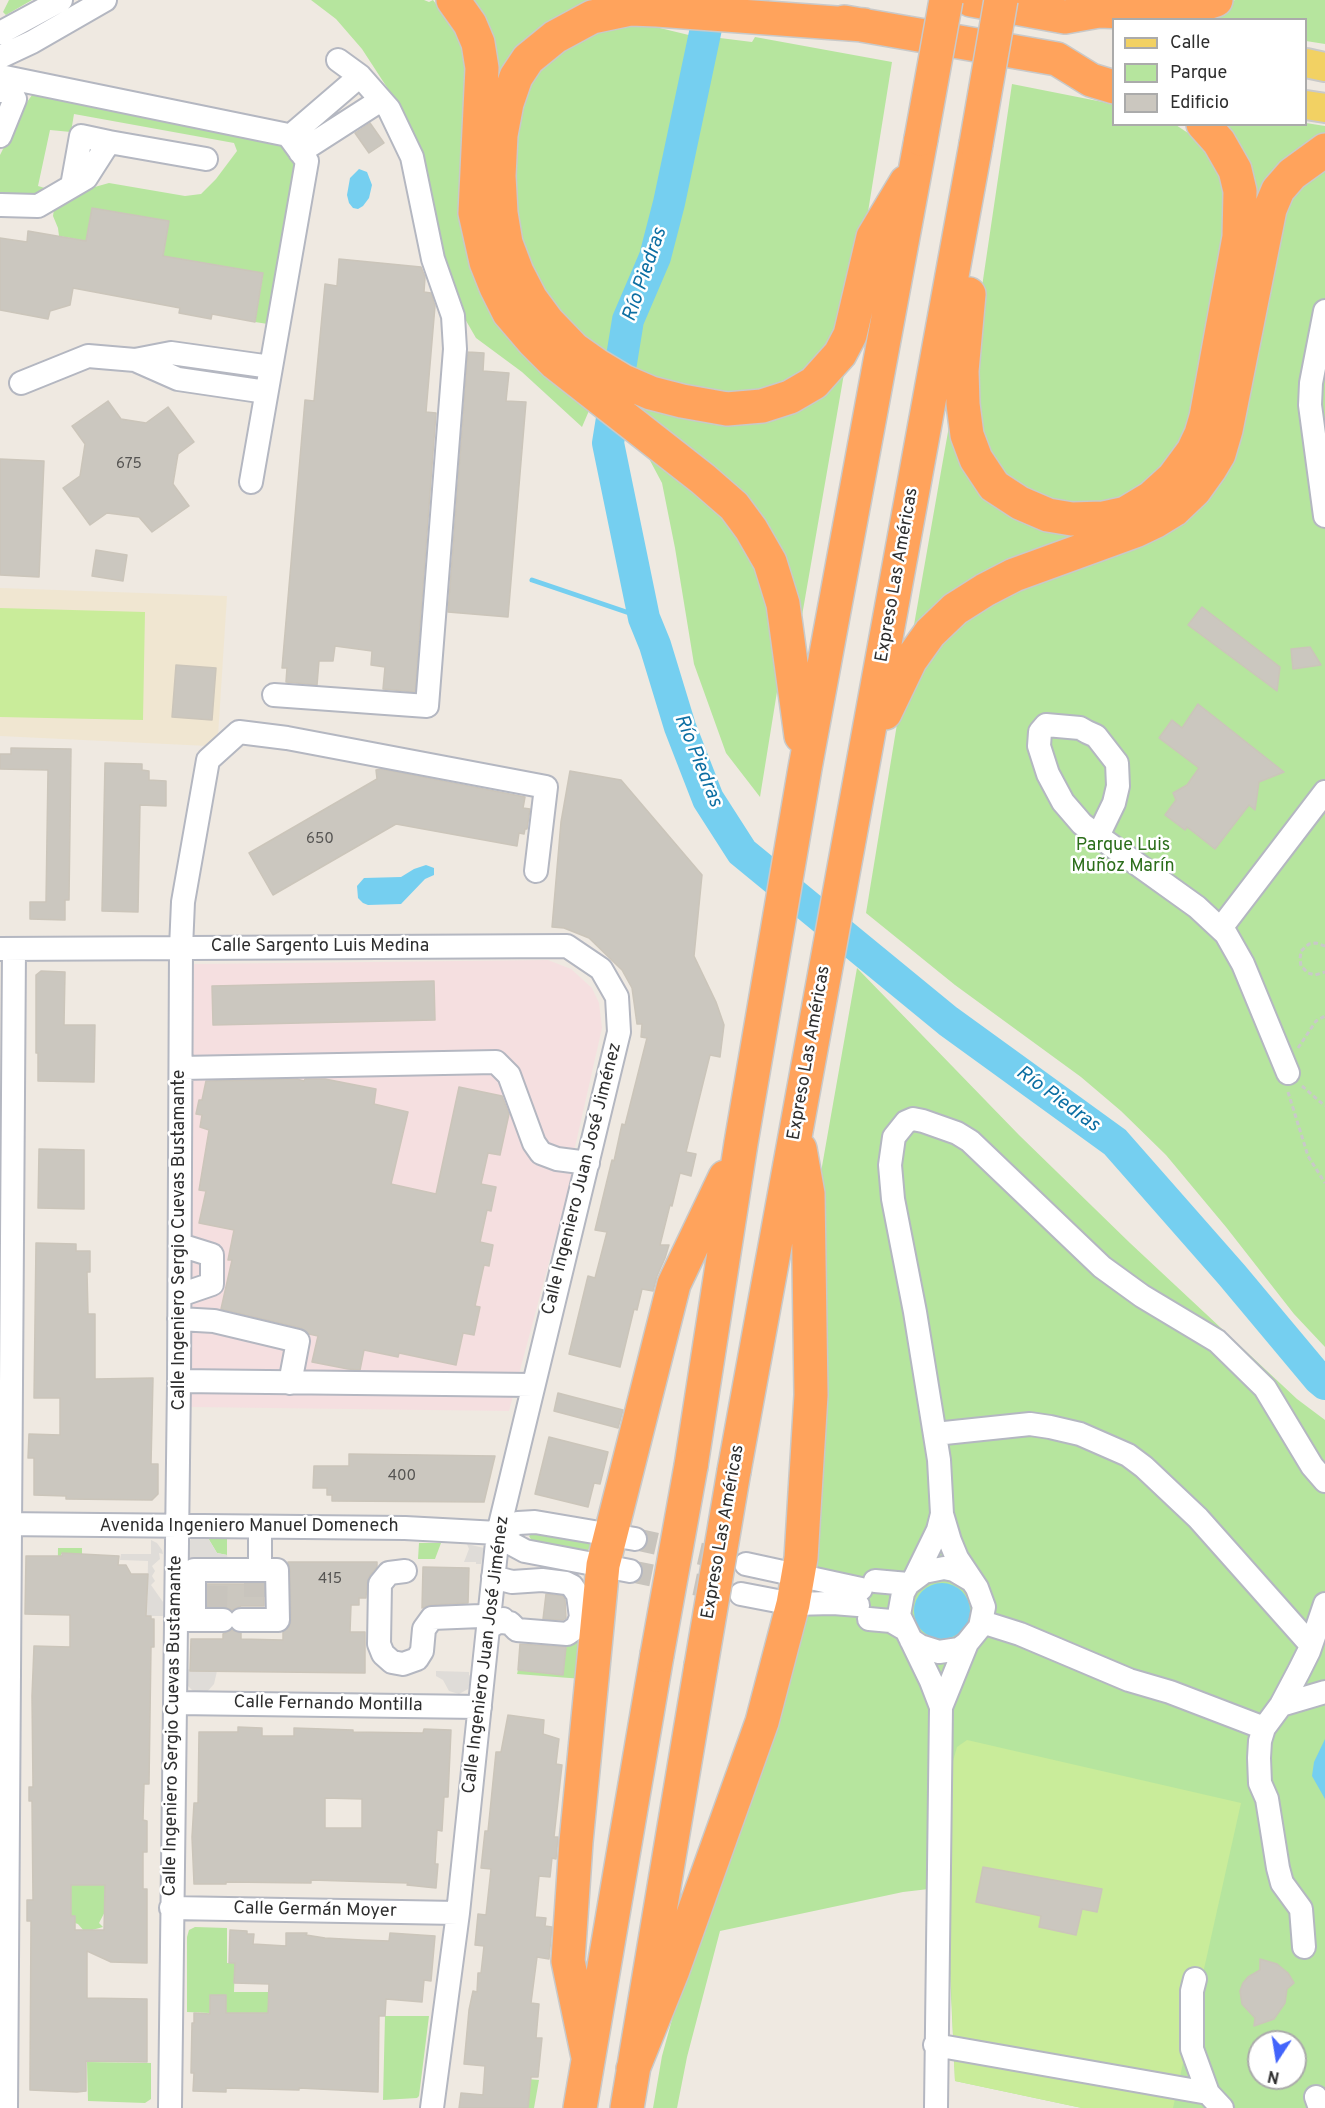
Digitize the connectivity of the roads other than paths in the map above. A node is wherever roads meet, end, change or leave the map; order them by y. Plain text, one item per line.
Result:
1 (61, 0) edge
2 (105, 0) edge
3 (453, 0) edge
4 (703, 0) edge
5 (971, 0) edge
6 (1216, 0) edge
7 (948, 6) edge
8 (995, 9) edge
9 (757, 14) junction
10 (1065, 17) junction
11 (1112, 26) edge
12 (0, 33) edge
13 (0, 57) edge
14 (1057, 59) junction
15 (338, 60) dead end
16 (1307, 63) edge
17 (1325, 67) edge
18 (1112, 69) edge
19 (360, 76) junction
20 (5, 84) edge
21 (1112, 87) edge
22 (381, 100) junction
23 (1307, 105) edge
24 (1325, 108) edge
25 (1205, 126) edge
26 (0, 136) edge
27 (295, 144) junction
28 (1325, 150) edge
29 (919, 152) junction
30 (974, 157) junction
31 (206, 159) dead end
32 (0, 206) edge
33 (1325, 310) edge
34 (135, 360) junction
35 (569, 360) junction
36 (271, 367) junction
37 (21, 383) dead end
38 (266, 392) junction
39 (251, 482) dead end
40 (1325, 516) edge
41 (274, 695) dead end
42 (867, 749) junction
43 (805, 768) junction
44 (1325, 792) edge
45 (1098, 836) junction
46 (536, 871) dead end
47 (1221, 928) junction
48 (181, 948) junction
49 (7, 949) edge
50 (617, 997) joint
51 (181, 1068) junction
52 (1288, 1073) road end
53 (796, 1130) junction
54 (741, 1143) junction
55 (588, 1163) junction
56 (180, 1245) junction
57 (180, 1295) junction
58 (179, 1319) junction
59 (179, 1381) junction
60 (291, 1383) junction
61 (533, 1385) junction
62 (935, 1434) junction
63 (1325, 1481) edge
64 (942, 1514) junction
65 (5, 1525) edge
66 (177, 1526) junction
67 (260, 1527) junction
68 (498, 1533) junction
69 (623, 1536) junction
70 (746, 1564) tunnel mouth
71 (616, 1568) junction
72 (405, 1571) dead end
73 (257, 1572) junction
74 (493, 1577) junction
75 (971, 1580) junction
76 (818, 1592) junction
77 (741, 1594) tunnel mouth
78 (866, 1598) junction
79 (1325, 1604) edge
80 (907, 1606) junction
81 (222, 1617) junction
82 (489, 1619) junction
83 (982, 1622) junction
84 (968, 1643) junction
85 (1311, 1645) junction
86 (1325, 1692) edge
87 (176, 1703) junction
88 (1281, 1705) junction
89 (480, 1707) junction
90 (941, 1707) junction
91 (1264, 1728) junction
92 (171, 1908) junction
93 (458, 1913) junction
94 (1304, 1947) dead end
95 (1195, 1979) dead end
96 (936, 2045) junction
97 (588, 2056) junction
98 (633, 2069) junction
99 (1215, 2101) edge
100 (6, 2108) edge
101 (170, 2108) edge
102 (432, 2108) edge
103 (580, 2108) edge
104 (627, 2108) edge
105 (936, 2108) edge

1 - 12 street
2 - 13 street
3 - 35 highway
4 - 9 highway
5 - 10 highway
6 - 10 highway
7 - 29 highway, bridge
8 - 30 highway, Expreso Las Américas, bridge
9 - 14 highway
9 - 35 highway
10 - 11 main road
14 - 18 main road
14 - 21 highway
15 - 19 street
16 - 17 main road
19 - 22 street
19 - 27 street
20 - 26 street
20 - 27 street
22 - 27 street
22 - 41 street
23 - 24 main road
25 - 30 highway
27 - 36 street
28 - 42 highway
29 - 35 highway
29 - 43 highway
30 - 42 highway, Expreso Las Américas
31 - 32 street
33 - 40 street
34 - 36 street
34 - 37 street
34 - 38 street
35 - 43 highway
36 - 38 street
38 - 39 street
42 - 53 highway, Expreso Las Américas
43 - 54 highway
44 - 47 street
45 - 45 street
45 - 47 street
46 - 48 street, Calle Ingeniero Sergio Cuevas Bustamante
47 - 52 street
48 - 49 street, Calle Sargento Luis Medina
48 - 50 street, Calle Sargento Luis Medina
48 - 51 street, Calle Ingeniero Sergio Cuevas Bustamante
49 - 65 street
50 - 55 street, Calle Ingeniero Juan José Jiménez
51 - 55 street
51 - 56 street, Calle Ingeniero Sergio Cuevas Bustamante
53 - 76 highway
53 - 98 highway, Expreso Las Américas, bridge
54 - 69 highway
54 - 97 highway, bridge
55 - 61 street, Calle Ingeniero Juan José Jiménez
56 - 57 street, Calle Ingeniero Sergio Cuevas Bustamante
56 - 57 street
57 - 58 street, Calle Ingeniero Sergio Cuevas Bustamante
58 - 59 street, Calle Ingeniero Sergio Cuevas Bustamante
58 - 60 street
59 - 60 street
59 - 66 street, Calle Ingeniero Sergio Cuevas Bustamante
60 - 61 street
61 - 68 street, Calle Ingeniero Juan José Jiménez
62 - 63 street
62 - 64 street
62 - 85 street
64 - 75 street
64 - 80 street
65 - 66 street, Avenida Ingeniero Manuel Domenech
65 - 100 street
66 - 67 street, Avenida Ingeniero Manuel Domenech
66 - 81 street, Calle Ingeniero Sergio Cuevas Bustamante
67 - 68 street, Avenida Ingeniero Manuel Domenech
67 - 73 street
68 - 69 street, Avenida Ingeniero Manuel Domenech
68 - 71 street
68 - 74 street, Calle Ingeniero Juan José Jiménez
69 - 71 highway
70 - 76 street
71 - 97 highway
72 - 82 street
73 - 81 street
73 - 81 street
74 - 82 street, Calle Ingeniero Juan José Jiménez
74 - 82 street
75 - 80 street
75 - 83 street
76 - 77 street
76 - 78 street
76 - 78 street
76 - 98 highway
78 - 80 street
78 - 80 street
79 - 85 street
80 - 84 street
80 - 90 street
81 - 87 street, Calle Ingeniero Sergio Cuevas Bustamante
82 - 89 street, Calle Ingeniero Juan José Jiménez
83 - 84 street
83 - 91 street
84 - 90 street
85 - 88 street
86 - 88 street
87 - 89 street, Calle Fernando Montilla
87 - 92 street, Calle Ingeniero Sergio Cuevas Bustamante
88 - 91 street
89 - 93 street, Calle Ingeniero Juan José Jiménez
90 - 96 street
91 - 94 street
92 - 93 street, Calle Germán Moyer
92 - 101 street, Calle Ingeniero Sergio Cuevas Bustamante
93 - 102 street, Calle Ingeniero Juan José Jiménez
95 - 99 street
96 - 99 street
96 - 105 street
97 - 103 highway
98 - 104 highway, Expreso Las Américas

